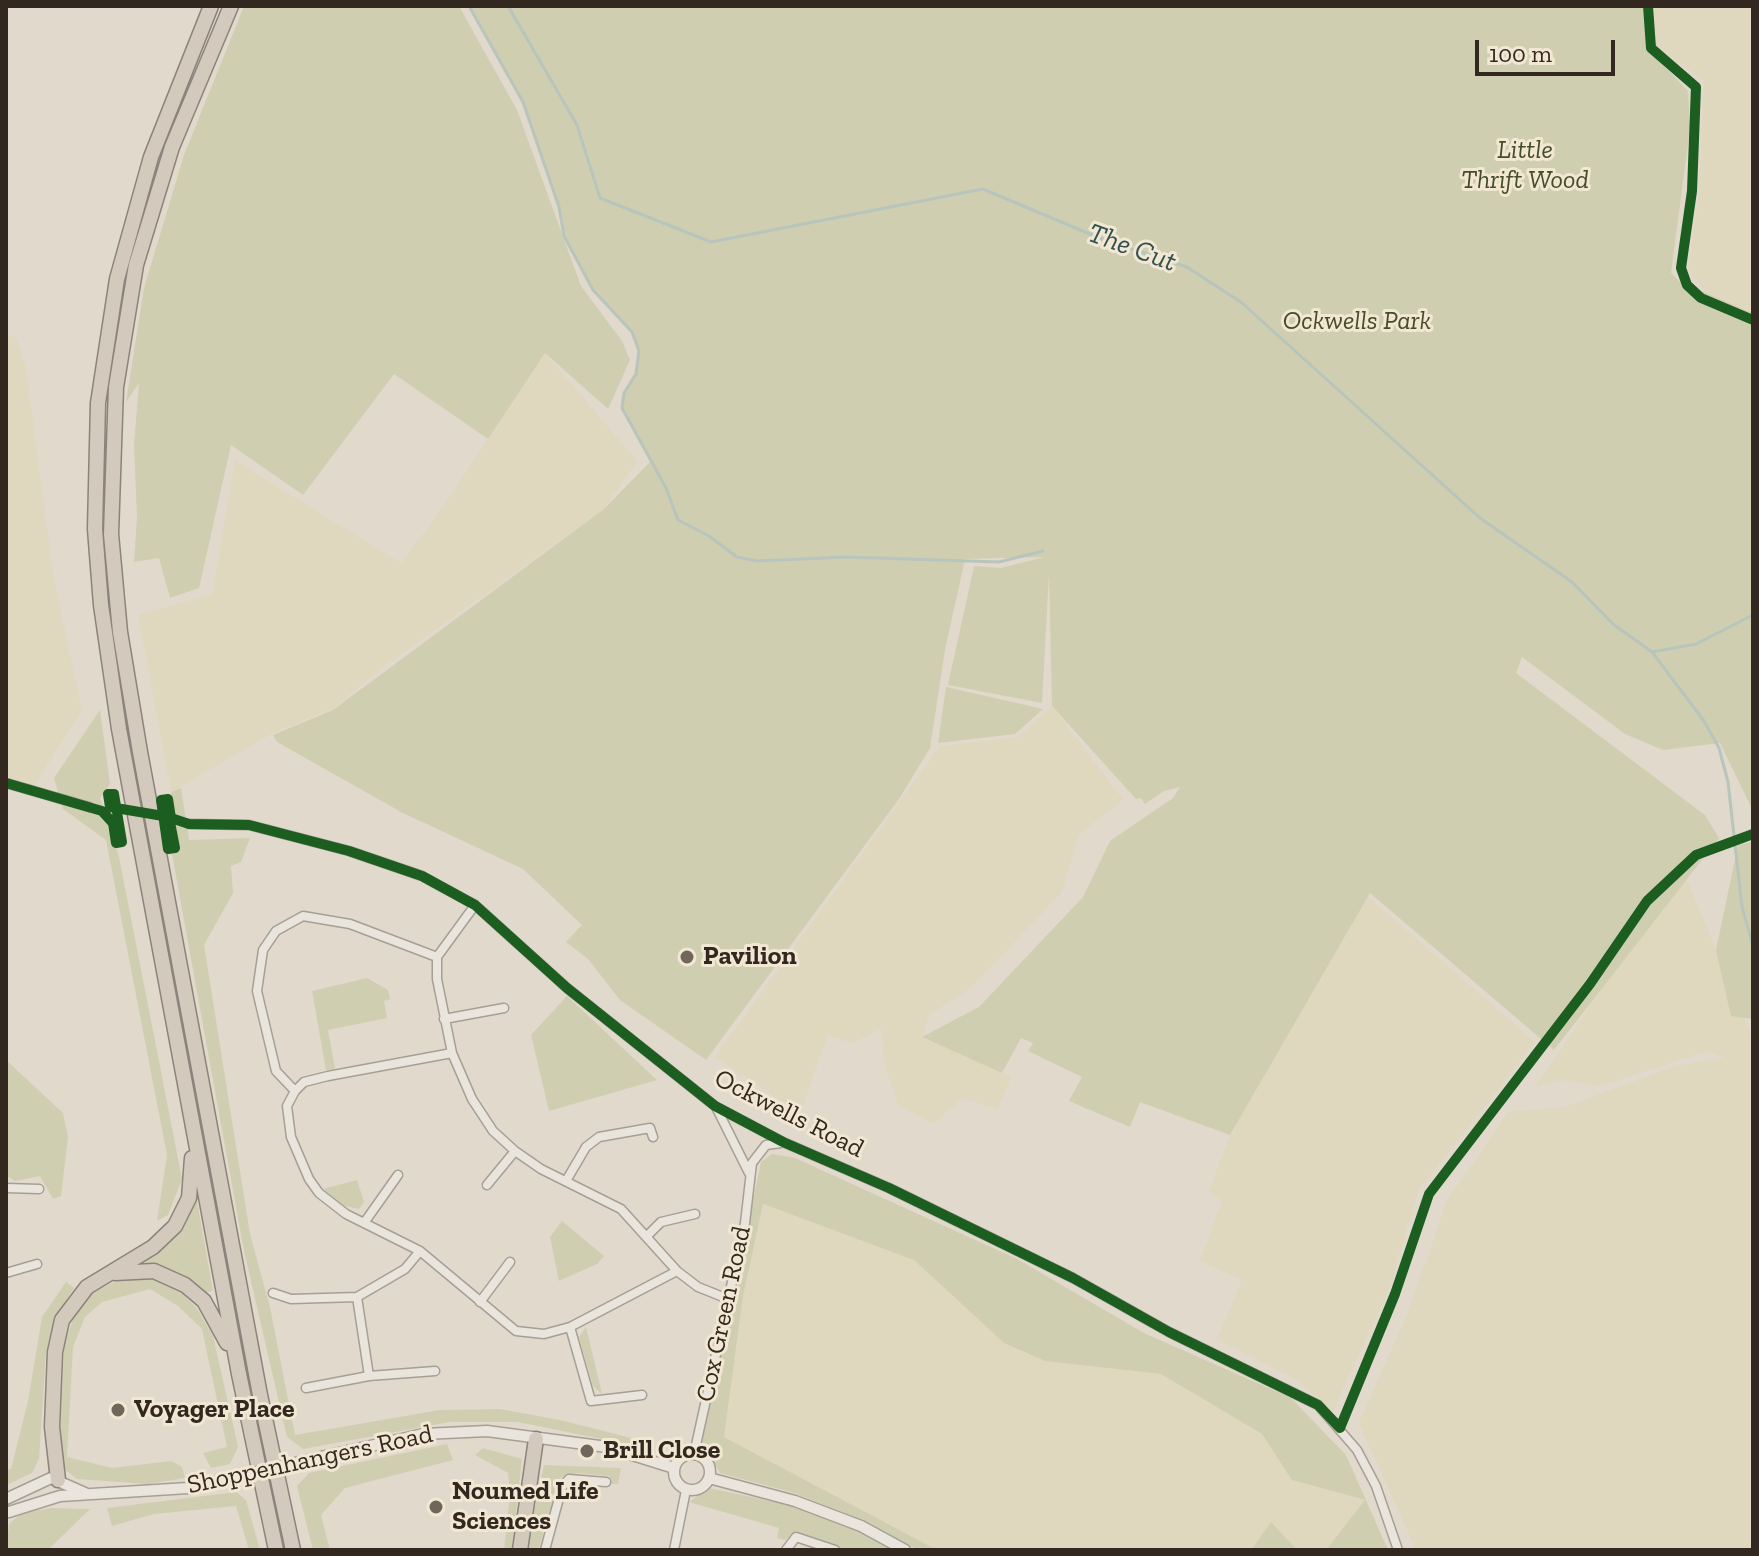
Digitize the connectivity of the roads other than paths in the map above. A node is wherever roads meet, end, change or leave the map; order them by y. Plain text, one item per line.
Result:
1 (211, 6) edge
2 (231, 6) edge
3 (6, 783) edge
4 (89, 807) dead end
5 (189, 824) dead end
6 (475, 905) junction
7 (437, 957) junction
8 (504, 1008) dead end
9 (444, 1019) junction
10 (452, 1053) junction
11 (295, 1091) junction
12 (715, 1106) junction
13 (190, 1113) junction
14 (653, 1137) dead end
15 (783, 1142) junction
16 (515, 1151) junction
17 (750, 1174) junction
18 (398, 1175) dead end
19 (566, 1181) junction
20 (487, 1185) dead end
21 (6, 1188) edge
22 (39, 1189) dead end
23 (695, 1215) dead end
24 (364, 1223) junction
25 (647, 1236) junction
26 (420, 1251) junction
27 (510, 1262) dead end
28 (37, 1264) dead end
29 (677, 1271) junction
30 (6, 1273) edge
31 (107, 1274) junction
32 (273, 1293) dead end
33 (357, 1297) junction
34 (728, 1299) junction
35 (480, 1302) junction
36 (570, 1327) junction
37 (435, 1371) dead end
38 (239, 1374) junction
39 (369, 1376) junction
40 (306, 1388) dead end
41 (642, 1395) dead end
42 (536, 1439) junction
43 (694, 1454) junction
44 (674, 1468) junction
45 (709, 1478) junction
46 (51, 1482) junction
47 (606, 1482) dead end
48 (686, 1490) junction
49 (86, 1494) junction
50 (60, 1496) junction
51 (43, 1499) junction
52 (7, 1507) edge
53 (293, 1546) edge
54 (276, 1550) edge
55 (520, 1550) edge
56 (545, 1550) edge
57 (674, 1550) edge
58 (786, 1550) edge
59 (835, 1550) edge
60 (905, 1550) edge
61 (1398, 1550) edge

1 - 13 highway
2 - 53 highway
3 - 4 street
5 - 6 street, Ockwells Road
6 - 7 street
6 - 12 street, Ockwells Road
7 - 9 street
7 - 11 street
8 - 9 street
9 - 10 street
10 - 11 street
10 - 16 street
11 - 24 street
12 - 15 street, Ockwells Road
12 - 17 street
13 - 31 highway
13 - 38 highway
14 - 19 street
15 - 17 street
15 - 61 street, Ockwells Road
16 - 19 street
16 - 20 street
17 - 34 street, Cox Green Road
18 - 24 street
19 - 25 street
21 - 22 street
23 - 25 street
24 - 26 street
25 - 29 street
26 - 33 street
26 - 35 street
27 - 35 street
28 - 30 street
29 - 34 street
29 - 36 street
31 - 38 highway
31 - 46 highway
32 - 33 street
33 - 39 street
34 - 43 street, Cox Green Road
35 - 36 street
36 - 41 street
37 - 39 street
38 - 54 highway
39 - 40 street
42 - 44 street, Shoppenhangers Road
42 - 49 street, Shoppenhangers Road, bridge
42 - 55 highway
43 - 44 street
43 - 45 street
44 - 48 street
45 - 48 street
45 - 60 street
46 - 49 street, Shoppenhangers Road
46 - 50 street
46 - 51 street
46 - 52 street
47 - 56 street
48 - 57 street
49 - 50 street, Shoppenhangers Road
50 - 51 street, Shoppenhangers Road
51 - 52 street
58 - 59 street

